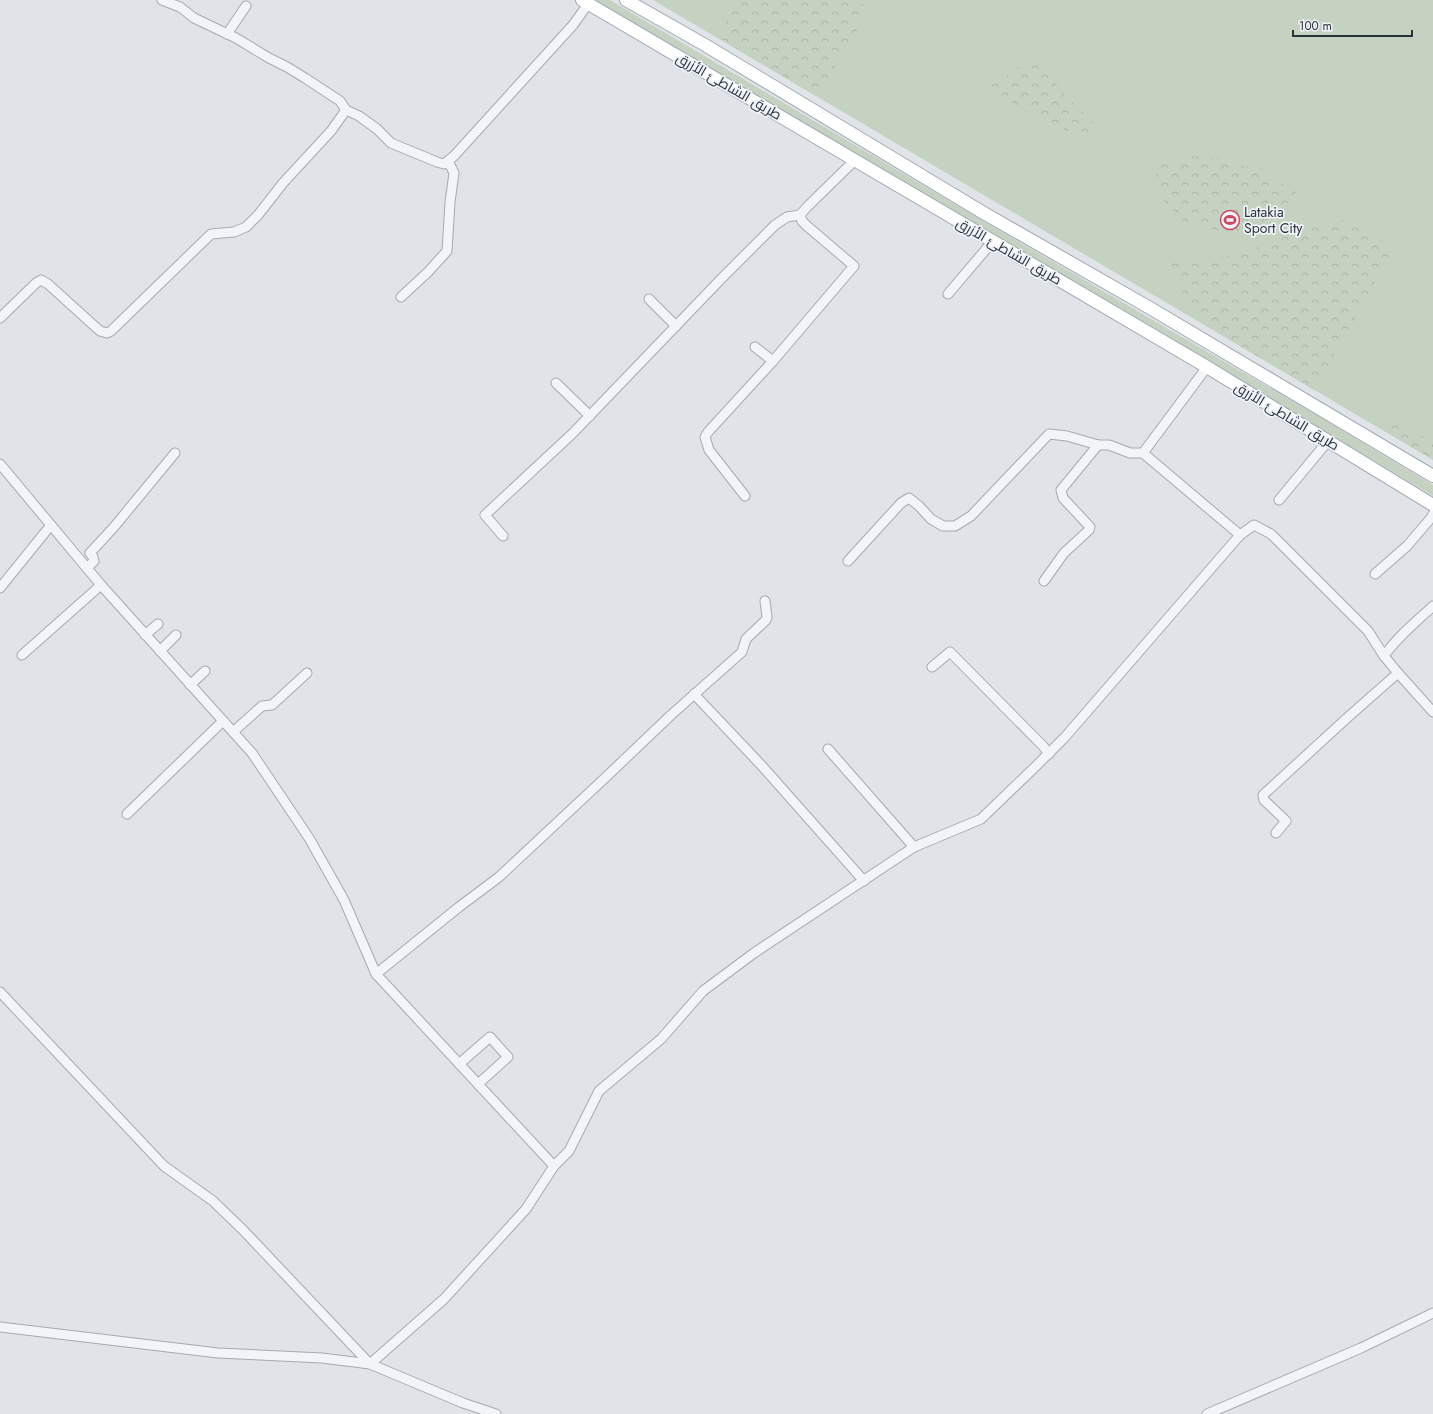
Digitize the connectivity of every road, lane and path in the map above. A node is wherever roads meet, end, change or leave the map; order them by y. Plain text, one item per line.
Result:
1 (162, 0) edge
2 (626, 0) edge
3 (585, 2) edge
4 (246, 6) dead end
5 (227, 34) junction
6 (346, 110) junction
7 (854, 160) junction
8 (448, 161) junction
9 (800, 216) junction
10 (993, 241) junction
11 (948, 294) dead end
12 (401, 297) dead end
13 (649, 299) dead end
14 (0, 318) edge
15 (676, 326) junction
16 (754, 347) dead end
17 (773, 361) junction
18 (1207, 367) junction
19 (556, 383) dead end
20 (590, 416) junction
21 (1328, 441) junction
22 (1098, 445) junction
23 (175, 453) dead end
24 (1143, 453) junction
25 (0, 464) edge
26 (1433, 476) edge
27 (745, 496) dead end
28 (1279, 500) dead end
29 (1433, 505) edge
30 (1433, 514) edge
31 (51, 525) junction
32 (1240, 535) junction
33 (503, 536) dead end
34 (848, 561) dead end
35 (87, 568) junction
36 (1375, 574) dead end
37 (1044, 581) dead end
38 (101, 585) junction
39 (0, 588) edge
40 (765, 601) dead end
41 (1433, 606) edge
42 (158, 624) dead end
43 (145, 635) junction
44 (176, 635) dead end
45 (160, 651) junction
46 (22, 655) dead end
47 (1384, 656) junction
48 (932, 667) dead end
49 (205, 671) dead end
50 (307, 673) dead end
51 (1398, 673) junction
52 (190, 685) junction
53 (694, 694) junction
54 (1433, 712) edge
55 (223, 721) junction
56 (233, 732) junction
57 (828, 748) dead end
58 (1049, 754) junction
59 (127, 814) dead end
60 (1276, 833) dead end
61 (914, 848) junction
62 (864, 881) junction
63 (376, 974) junction
64 (0, 992) edge
65 (459, 1064) junction
66 (478, 1084) junction
67 (554, 1166) junction
68 (1433, 1313) edge
69 (0, 1326) edge
70 (370, 1364) junction
71 (496, 1414) edge
72 (1206, 1414) edge

1 - 5 street
2 - 26 main road, طريق الشاطئ الأزرق
3 - 7 main road, طريق الشاطئ الأزرق
3 - 8 street
4 - 5 street
5 - 6 street
6 - 8 street
6 - 14 street
7 - 9 street
7 - 10 main road, طريق الشاطئ الأزرق
8 - 12 street
9 - 15 street
9 - 17 street
10 - 11 street
10 - 18 main road, طريق الشاطئ الأزرق
13 - 15 street
15 - 20 street
16 - 17 street
17 - 27 street
18 - 21 main road, طريق الشاطئ الأزرق
18 - 24 street
19 - 20 street
20 - 33 street
21 - 28 street
21 - 29 main road, طريق الشاطئ الأزرق
22 - 24 street
22 - 34 street
22 - 37 street
23 - 35 street
24 - 32 street
25 - 31 street
30 - 36 street
31 - 35 street
31 - 39 street
32 - 47 street
32 - 58 street
35 - 38 street
38 - 43 street
38 - 46 street
40 - 53 street
41 - 47 street
42 - 43 street
43 - 45 street
44 - 45 street
45 - 52 street
47 - 51 street
48 - 58 street
49 - 52 street
50 - 56 street
51 - 54 street
51 - 60 street
52 - 55 street
53 - 62 street
53 - 63 street
55 - 56 street
55 - 59 street
56 - 63 street
57 - 61 street
58 - 61 street
61 - 62 street
62 - 67 street
63 - 65 street
64 - 70 street
65 - 66 street
65 - 66 street
66 - 67 street
67 - 70 street
68 - 72 street
69 - 70 street
70 - 71 street

